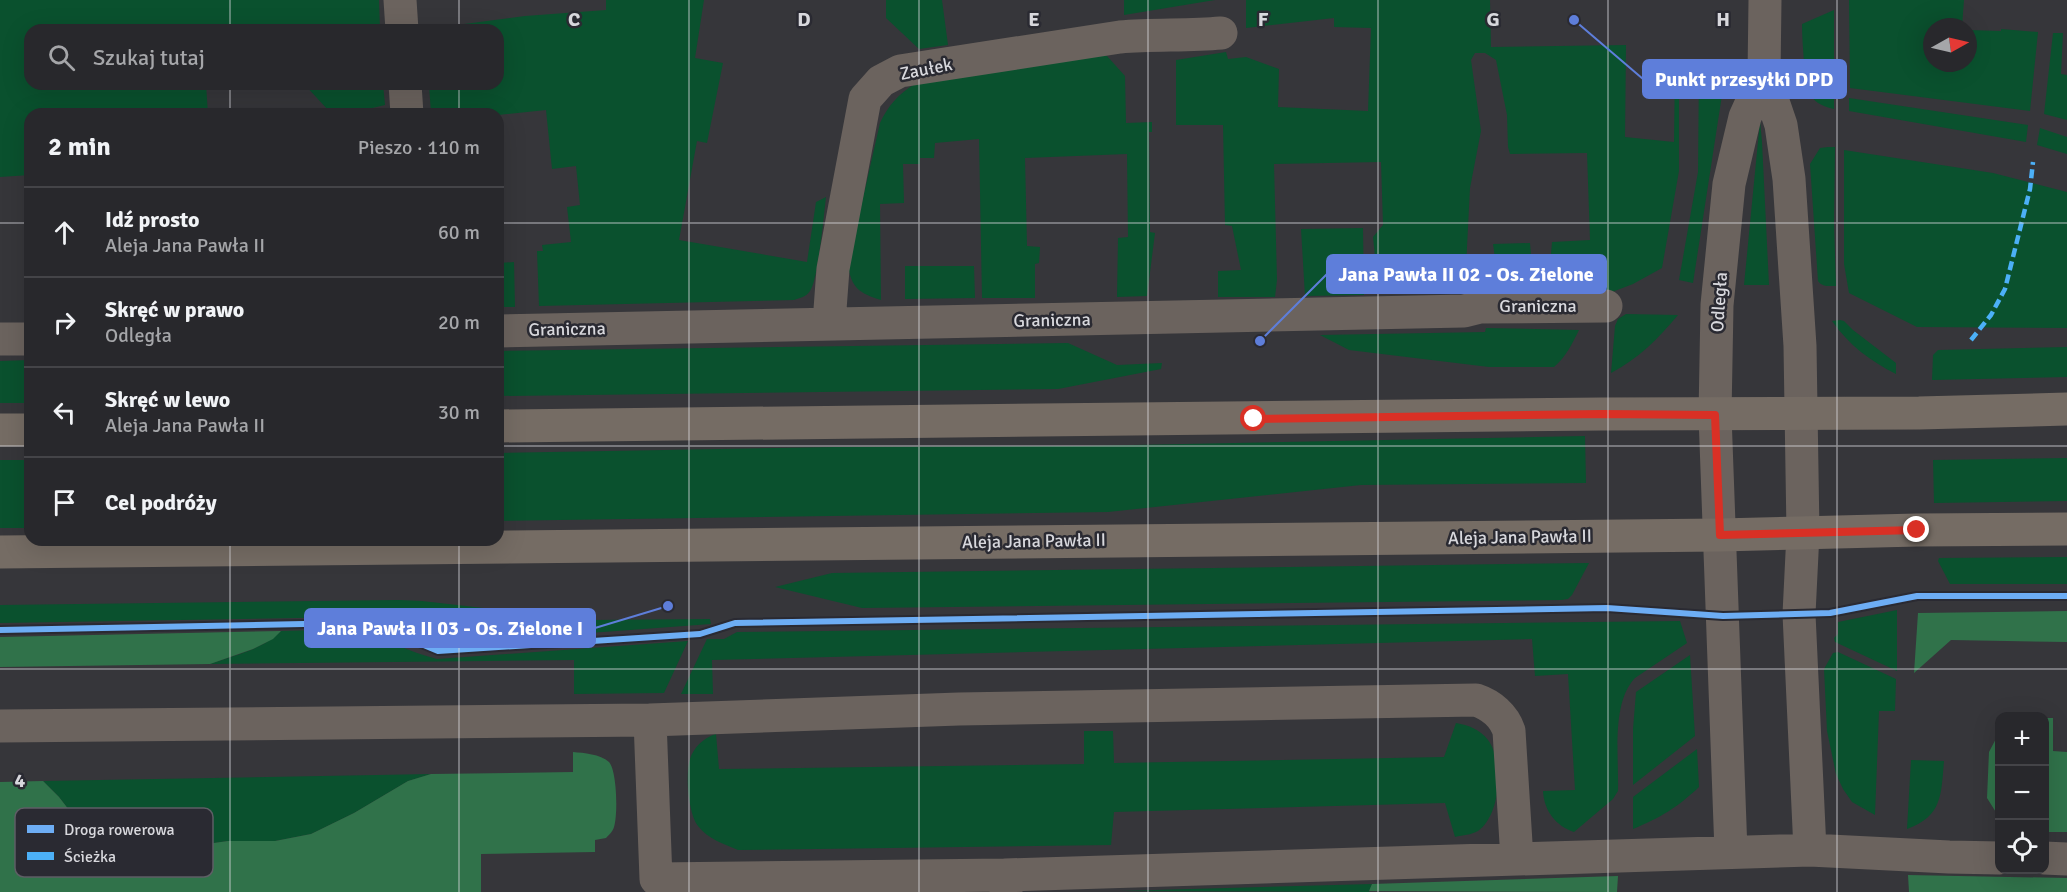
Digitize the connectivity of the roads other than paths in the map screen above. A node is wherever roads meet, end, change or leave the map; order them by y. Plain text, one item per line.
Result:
1 (400, 0) edge
2 (1765, 0) edge
3 (402, 24) edge
4 (1221, 33) dead end
5 (1764, 75) junction
6 (405, 90) edge
7 (407, 108) edge
8 (1606, 306) dead end
9 (829, 323) junction
10 (504, 330) edge
11 (0, 339) edge
12 (24, 339) edge
13 (2067, 409) edge
14 (1802, 414) junction
15 (1715, 415) junction
16 (504, 426) edge
17 (0, 430) edge
18 (24, 430) edge
19 (2067, 529) edge
20 (1803, 533) junction
21 (1720, 535) junction
22 (0, 552) edge
23 (650, 720) junction
24 (0, 726) edge
25 (1810, 849) junction
26 (1731, 852) junction
27 (1995, 858) edge
28 (2049, 858) edge
29 (1516, 859) junction
30 (2067, 859) edge
31 (1005, 884) edge

1 - 3 street
2 - 5 street, Odległa
4 - 9 street, Zaułek
5 - 14 street, Odległa
5 - 15 street, Odległa
6 - 7 street
8 - 9 street, Graniczna
9 - 10 street, Graniczna
11 - 12 street
13 - 14 main road
14 - 15 main road
14 - 20 street, Odległa
15 - 16 main road
15 - 21 street, Odległa
17 - 18 main road
19 - 20 main road, Aleja Jana Pawła II
20 - 21 main road, Aleja Jana Pawła II
20 - 25 street, Odległa
21 - 22 main road, Aleja Jana Pawła II
21 - 26 street, Odległa
23 - 24 street
23 - 29 street
23 - 31 street
25 - 26 street
25 - 27 street
26 - 29 street
28 - 30 street
29 - 31 street

